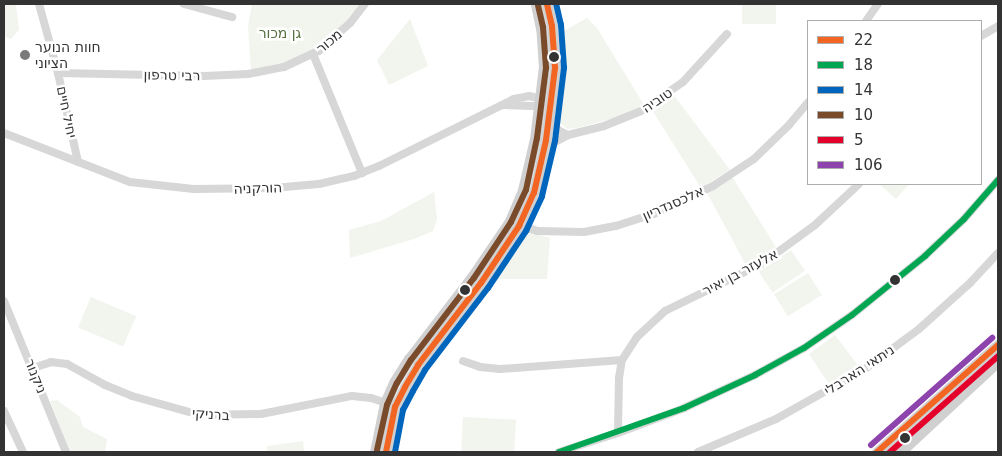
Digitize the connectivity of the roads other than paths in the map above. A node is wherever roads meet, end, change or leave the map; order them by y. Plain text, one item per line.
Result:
1 (39, 4) edge
2 (184, 4) edge
3 (365, 4) edge
4 (536, 4) edge
5 (547, 4) edge
6 (878, 4) edge
7 (232, 17) dead end
8 (867, 20) edge
9 (998, 26) edge
10 (727, 34) dead end
11 (982, 35) edge
12 (313, 54) junction
13 (284, 67) joint
14 (58, 73) junction
15 (543, 103) junction
16 (807, 103) edge
17 (549, 116) junction
18 (4, 134) edge
19 (568, 135) junction
20 (544, 148) junction
21 (78, 162) junction
22 (362, 173) junction
23 (998, 180) edge
24 (858, 185) edge
25 (514, 223) junction
26 (998, 253) edge
27 (4, 300) edge
28 (998, 345) edge
29 (622, 360) junction
30 (463, 361) dead end
31 (998, 361) edge
32 (33, 368) junction
33 (397, 403) junction
34 (385, 404) junction
35 (4, 411) edge
36 (618, 433) junction
37 (573, 450) edge
38 (23, 452) edge
39 (66, 452) edge
40 (375, 452) edge
41 (386, 452) edge
42 (559, 452) edge
43 (698, 452) edge
44 (877, 452) edge
45 (900, 452) edge

1 - 14 street, יחיל חיים
2 - 7 street
3 - 12 street, מכור
4 - 15 street
5 - 15 street
6 - 8 street
9 - 11 street
10 - 19 street, טוביה
12 - 13 street, מכור
12 - 22 street
13 - 14 street, רבי טרפון
14 - 21 street, יחיל חיים
15 - 17 street
15 - 22 street, הורקניה
15 - 25 street
16 - 25 street, אלכסנדריון
17 - 19 street
17 - 20 street
18 - 21 street, הורקניה
19 - 20 street, טוביה
20 - 25 street
21 - 22 street, הורקניה
23 - 36 street
24 - 29 street, אלעזר בן יאיר
25 - 33 street
25 - 34 street
26 - 43 street, ניתאי הארבלי
27 - 32 street, ניקנור
28 - 44 street
29 - 30 street
29 - 36 street, אלעזר בן יאיר
31 - 45 street
32 - 34 street, ברניקי
32 - 39 street, ניקנור
33 - 34 street, ברניקי
33 - 41 street
34 - 40 street
35 - 38 street
36 - 37 street
37 - 42 street

